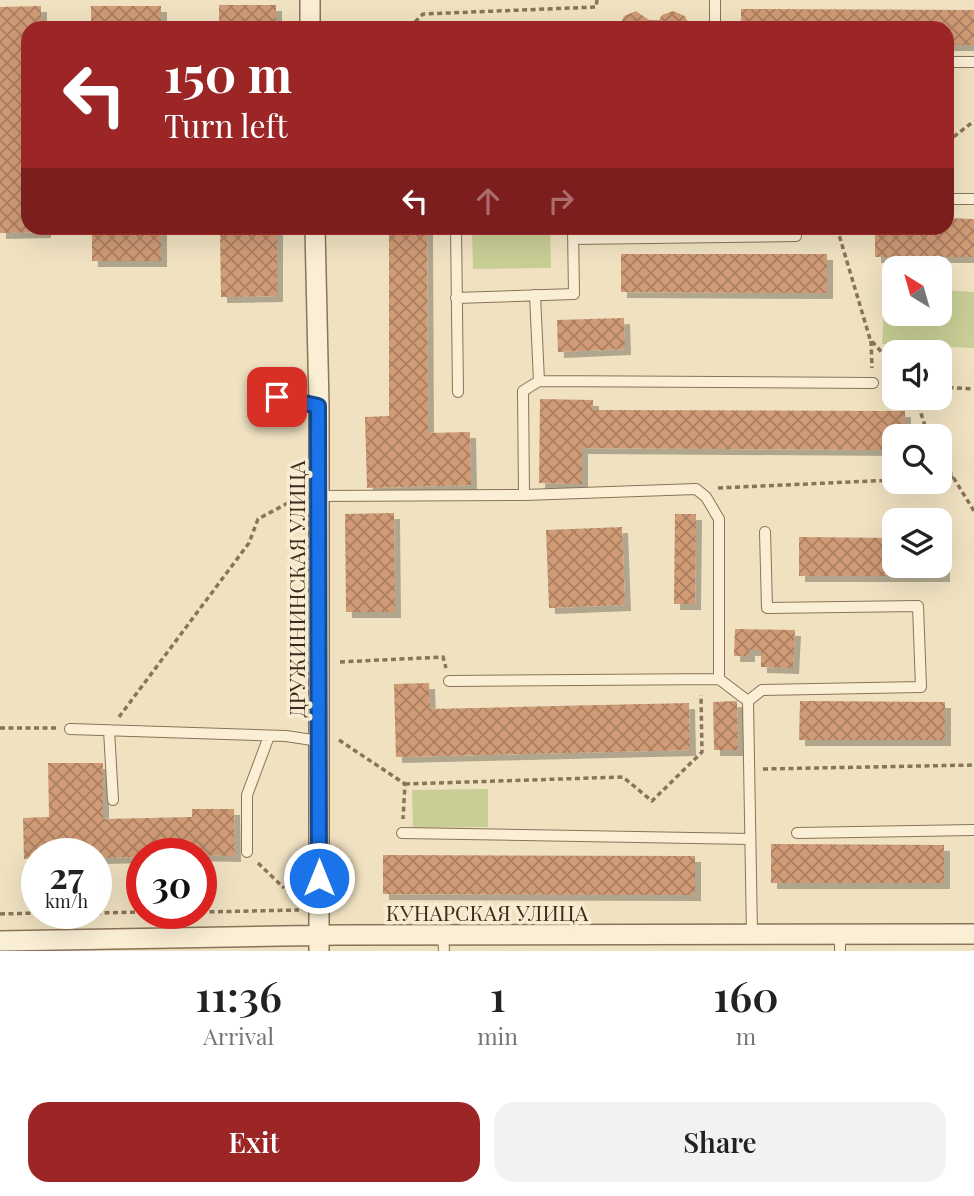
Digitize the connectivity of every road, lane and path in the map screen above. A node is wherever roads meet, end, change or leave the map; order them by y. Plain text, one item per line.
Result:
1 (310, 0) edge
2 (597, 0) edge
3 (715, 0) edge
4 (310, 21) edge
5 (416, 21) edge
6 (715, 21) edge
7 (954, 62) edge
8 (974, 62) edge
9 (974, 121) edge
10 (954, 137) edge
11 (954, 199) edge
12 (974, 199) edge
13 (315, 235) edge
14 (456, 235) edge
15 (573, 235) edge
16 (722, 235) edge
17 (840, 235) edge
18 (796, 236) dead end
19 (535, 295) junction
20 (457, 298) junction
21 (870, 339) junction
22 (882, 352) edge
23 (539, 381) junction
24 (873, 383) joint
25 (952, 388) edge
26 (974, 389) edge
27 (458, 392) dead end
28 (277, 397) dead end
29 (318, 406) junction
30 (952, 474) edge
31 (954, 477) joint
32 (882, 481) edge
33 (696, 489) junction
34 (524, 495) junction
35 (319, 496) junction
36 (974, 512) edge
37 (765, 532) dead end
38 (334, 662) dead end
39 (701, 679) junction
40 (719, 679) junction
41 (449, 681) joint
42 (748, 701) junction
43 (0, 729) edge
44 (70, 729) joint
45 (109, 730) junction
46 (269, 736) junction
47 (327, 739) junction
48 (974, 765) edge
49 (749, 769) junction
50 (405, 783) junction
51 (113, 800) dead end
52 (974, 830) edge
53 (402, 833) joint
54 (797, 833) dead end
55 (750, 839) junction
56 (247, 852) joint
57 (284, 888) dead end
58 (21, 913) edge
59 (0, 914) edge
60 (752, 935) junction
61 (967, 940) edge
62 (0, 941) edge
63 (319, 943) edge
64 (444, 943) edge
65 (840, 943) edge
66 (199, 944) edge
67 (106, 945) edge

1 - 4 street
2 - 5 path
3 - 6 lane
7 - 8 lane
9 - 10 path
11 - 12 lane
13 - 29 street, ДРУЖИНИНСКАЯ УЛИЦА
14 - 20 lane
15 - 19 lane
16 - 18 lane
17 - 21 path
19 - 20 lane
19 - 23 lane
20 - 27 lane
21 - 22 path
21 - 24 path
23 - 24 lane
23 - 34 lane
25 - 26 path
28 - 29 lane
29 - 35 street, ДРУЖИНИНСКАЯ УЛИЦА
30 - 31 path
31 - 36 path
32 - 33 path
33 - 34 lane
33 - 40 lane
34 - 35 lane
35 - 45 path
35 - 47 street, ДРУЖИНИНСКАЯ УЛИЦА
37 - 42 lane
38 - 41 path
39 - 40 lane
39 - 41 lane
39 - 50 path
40 - 42 lane
42 - 49 lane
43 - 44 path
44 - 45 lane
45 - 46 lane
45 - 51 lane
46 - 47 lane
46 - 56 lane
47 - 50 path
47 - 63 street, ДРУЖИНИНСКАЯ УЛИЦА
48 - 49 path
49 - 55 lane
50 - 53 path
52 - 54 lane
53 - 55 lane
55 - 60 lane
56 - 57 path
58 - 59 path
60 - 64 street, КУНАРСКАЯ УЛИЦА
60 - 65 street, КУНАРСКАЯ УЛИЦА
61 - 65 street, КУНАРСКАЯ УЛИЦА
62 - 67 street, КУНАРСКАЯ УЛИЦА
63 - 64 street, КУНАРСКАЯ УЛИЦА
63 - 66 street, КУНАРСКАЯ УЛИЦА
66 - 67 street, КУНАРСКАЯ УЛИЦА

